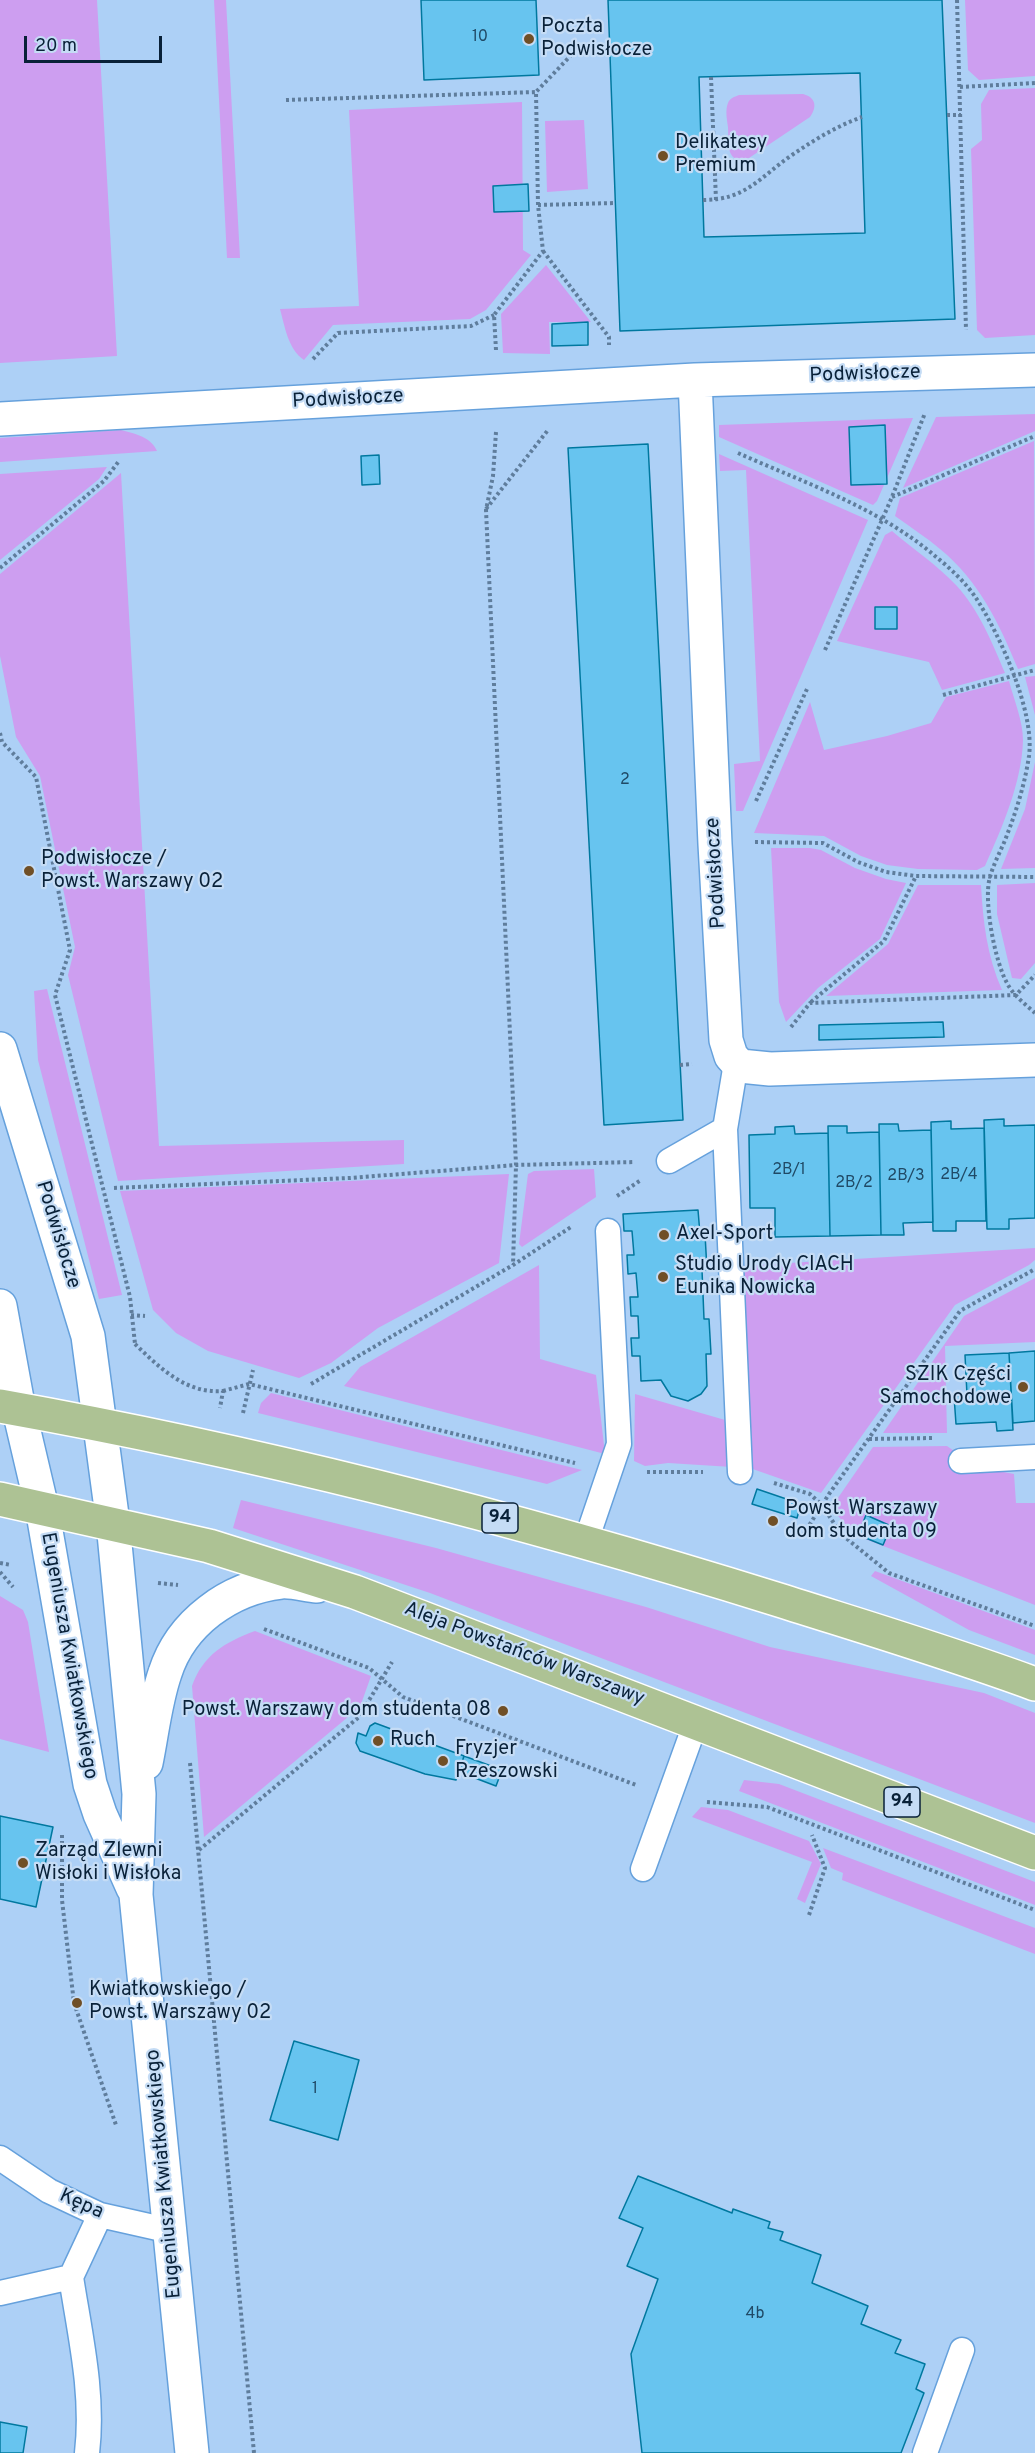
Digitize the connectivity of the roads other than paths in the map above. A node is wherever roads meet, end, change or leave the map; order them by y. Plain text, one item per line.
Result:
1 (1035, 370) edge
2 (695, 380) junction
3 (0, 419) edge
4 (0, 1049) edge
5 (1035, 1060) edge
6 (740, 1065) junction
7 (724, 1129) junction
8 (669, 1161) road end
9 (608, 1231) dead end
10 (0, 1306) edge
11 (10, 1408) edge
12 (98, 1424) junction
13 (1035, 1457) edge
14 (961, 1461) road end
15 (740, 1472) dead end
16 (0, 1499) edge
17 (42, 1508) junction
18 (112, 1523) junction
19 (586, 1541) junction
20 (356, 1592) junction
21 (1035, 1684) edge
22 (696, 1722) junction
23 (139, 1794) junction
24 (1035, 1853) edge
25 (643, 1869) dead end
26 (136, 1895) junction
27 (0, 2158) edge
28 (100, 2215) junction
29 (171, 2231) junction
30 (71, 2277) junction
31 (0, 2293) edge
32 (963, 2350) dead end
33 (87, 2453) edge
34 (192, 2453) edge
35 (925, 2453) edge

1 - 2 street, Podwisłocze
2 - 3 street, Podwisłocze
2 - 6 street, Podwisłocze
4 - 12 street, Podwisłocze
5 - 6 street
6 - 7 lane
7 - 8 lane
7 - 15 lane
9 - 19 lane
10 - 11 street
11 - 12 main road, 94
11 - 17 street, Eugeniusza Kwiatkowskiego
12 - 18 street, Podwisłocze
12 - 19 main road, 94
13 - 14 lane
16 - 17 main road, Aleja Powstańców Warszawy / 94
17 - 18 main road, Aleja Powstańców Warszawy / 94
17 - 26 street, Eugeniusza Kwiatkowskiego
18 - 20 main road, Aleja Powstańców Warszawy / 94
18 - 23 street, Eugeniusza Kwiatkowskiego
19 - 21 main road, 94
20 - 22 main road, Aleja Powstańców Warszawy / 94
20 - 23 street
22 - 24 main road, Aleja Powstańców Warszawy / 94
22 - 25 lane
23 - 26 street, Eugeniusza Kwiatkowskiego
26 - 29 street, Eugeniusza Kwiatkowskiego
27 - 28 lane, Kępa
28 - 29 lane, Kępa
28 - 30 lane
29 - 34 street, Eugeniusza Kwiatkowskiego
30 - 31 lane
30 - 33 lane
32 - 35 lane

